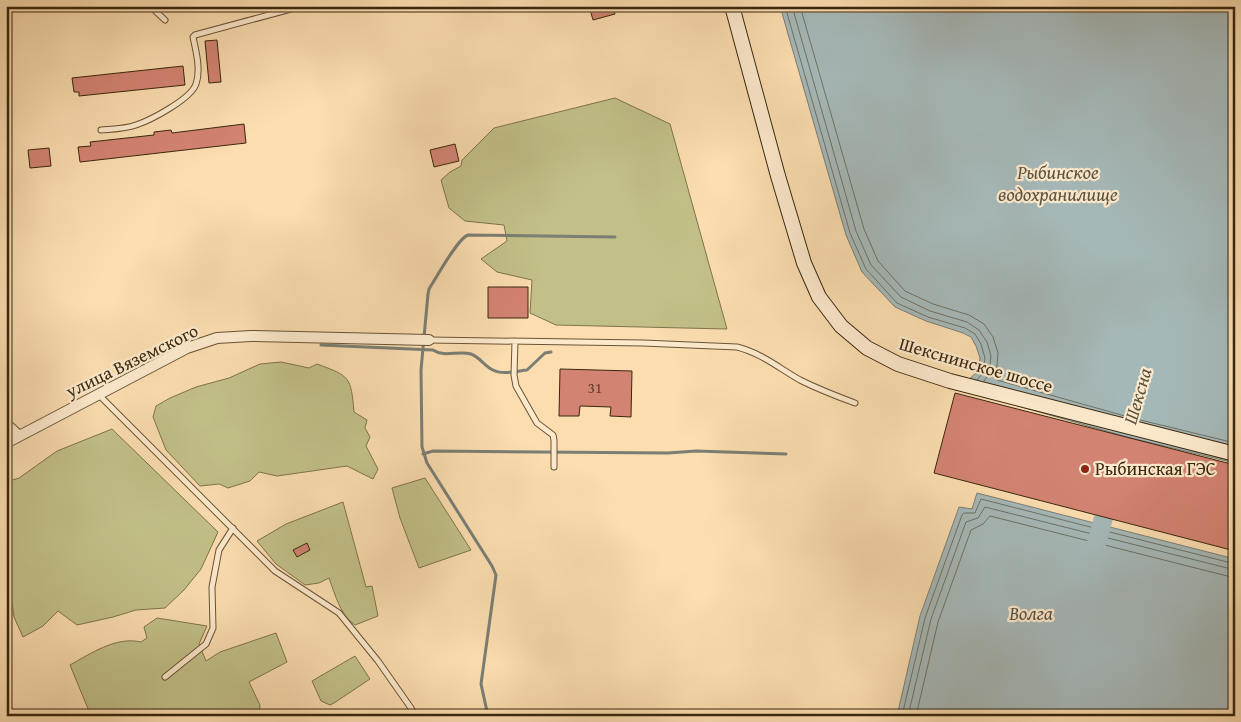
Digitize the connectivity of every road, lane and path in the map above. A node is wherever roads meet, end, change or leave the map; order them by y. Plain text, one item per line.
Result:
1 (69, 6) edge
2 (93, 6) edge
3 (150, 6) edge
4 (302, 6) edge
5 (732, 6) edge
6 (165, 20) dead end
7 (101, 130) dead end
8 (429, 340) joint
9 (515, 341) junction
10 (99, 395) junction
11 (855, 403) dead end
12 (6, 424) edge
13 (19, 436) junction
14 (6, 443) edge
15 (1235, 454) edge
16 (554, 467) dead end
17 (233, 528) junction
18 (166, 677) dead end
19 (415, 716) edge

1 - 2 lane
3 - 6 lane
4 - 7 lane
5 - 15 main road, Шекснинское шоссе
8 - 9 lane
8 - 10 street, улица Вяземского
9 - 11 lane
9 - 16 lane
10 - 13 street, улица Вяземского
10 - 17 lane
12 - 13 street
13 - 14 street, улица Вяземского
17 - 18 lane
17 - 19 lane

